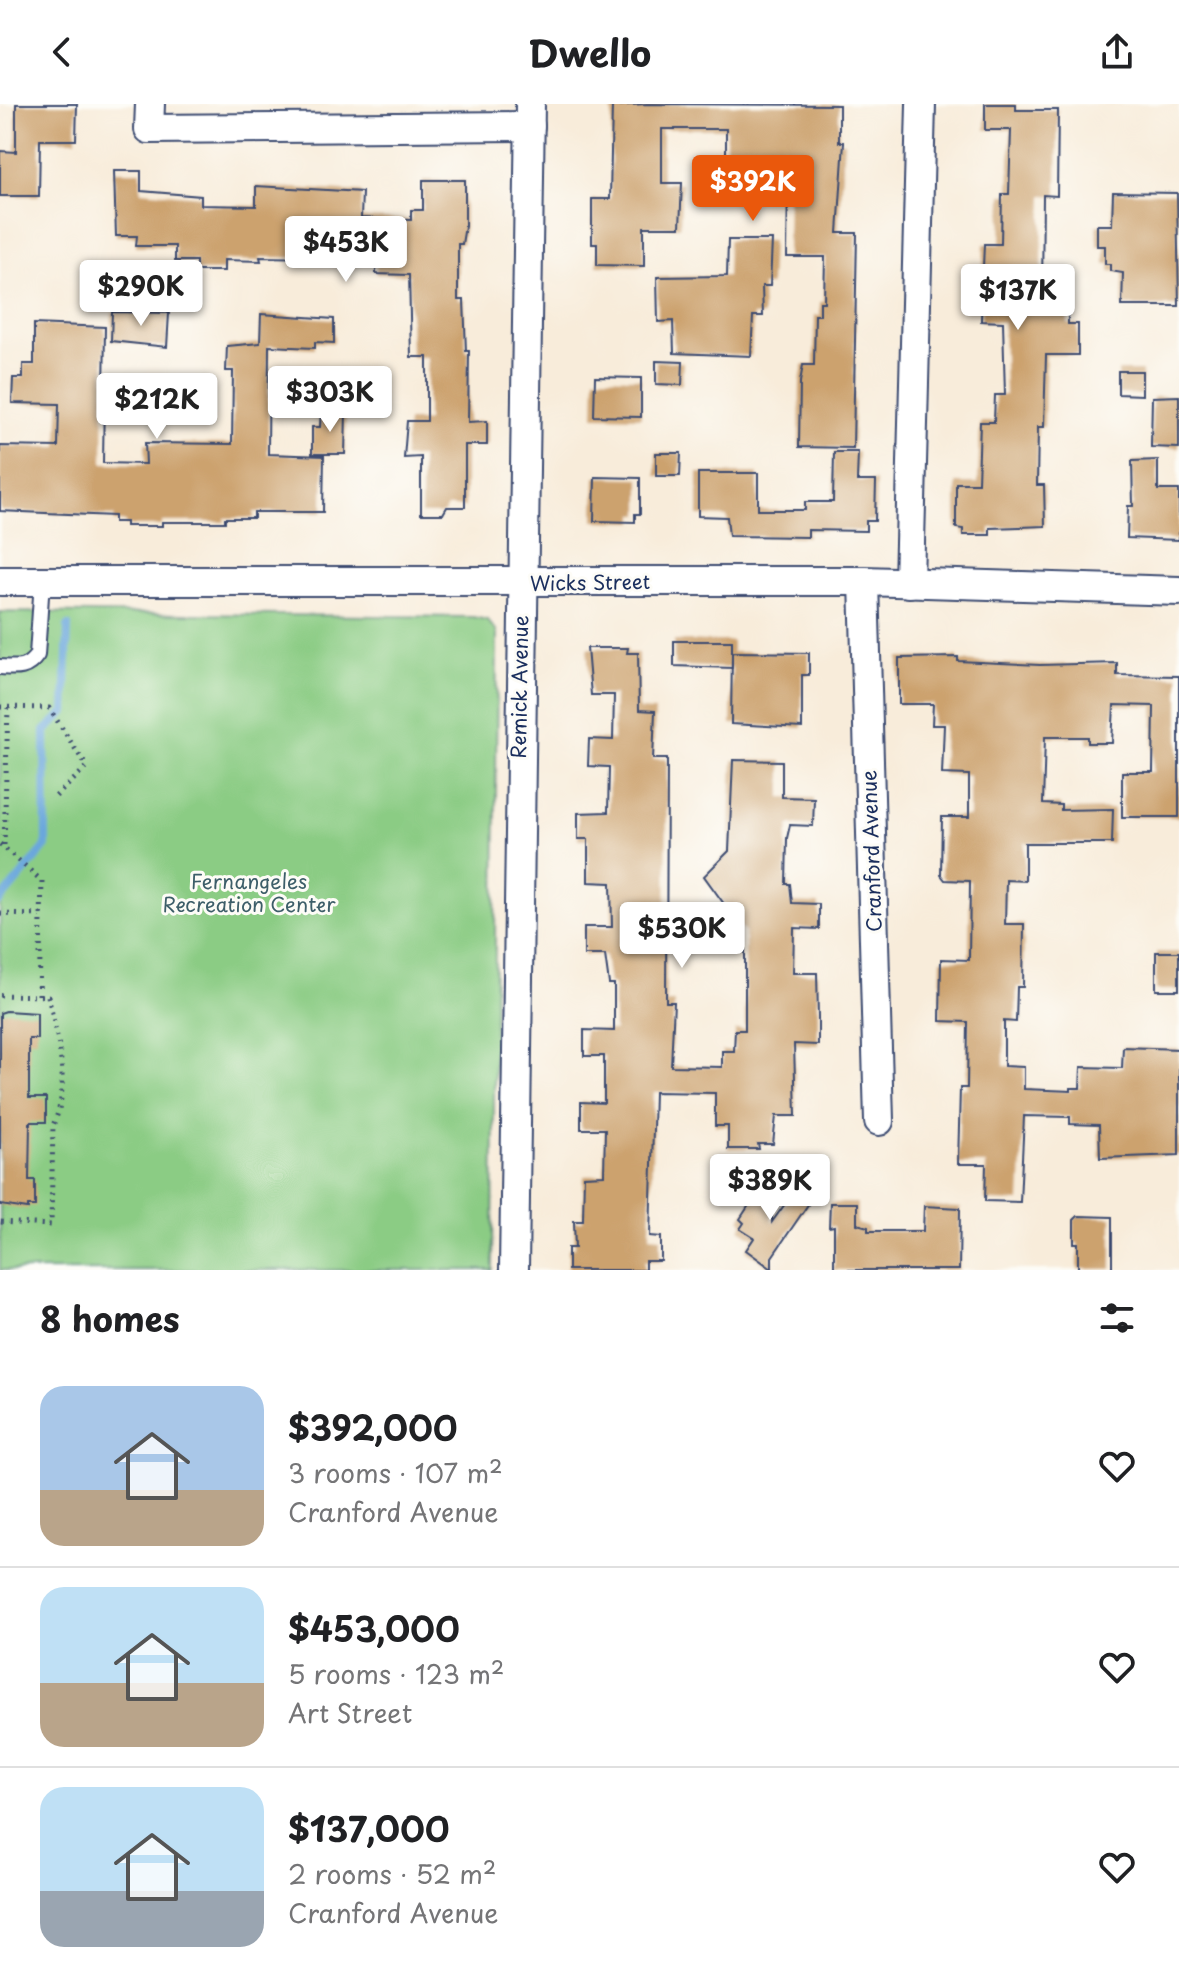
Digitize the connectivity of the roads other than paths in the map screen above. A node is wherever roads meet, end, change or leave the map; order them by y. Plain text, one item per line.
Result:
1 (921, 104) edge
2 (530, 115) edge
3 (150, 117) edge
4 (0, 581) edge
5 (42, 581) junction
6 (864, 581) junction
7 (909, 583) junction
8 (521, 584) junction
9 (1179, 591) edge
10 (0, 667) edge
11 (879, 1121) dead end
12 (514, 1270) edge

1 - 7 street
2 - 3 street
2 - 8 street, Remick Avenue
4 - 5 street, Wicks Street
5 - 8 street, Wicks Street
5 - 10 lane
6 - 7 street, Wicks Street
6 - 8 street, Wicks Street
6 - 11 street, Cranford Avenue
7 - 9 street, Wicks Street
8 - 12 street, Remick Avenue

